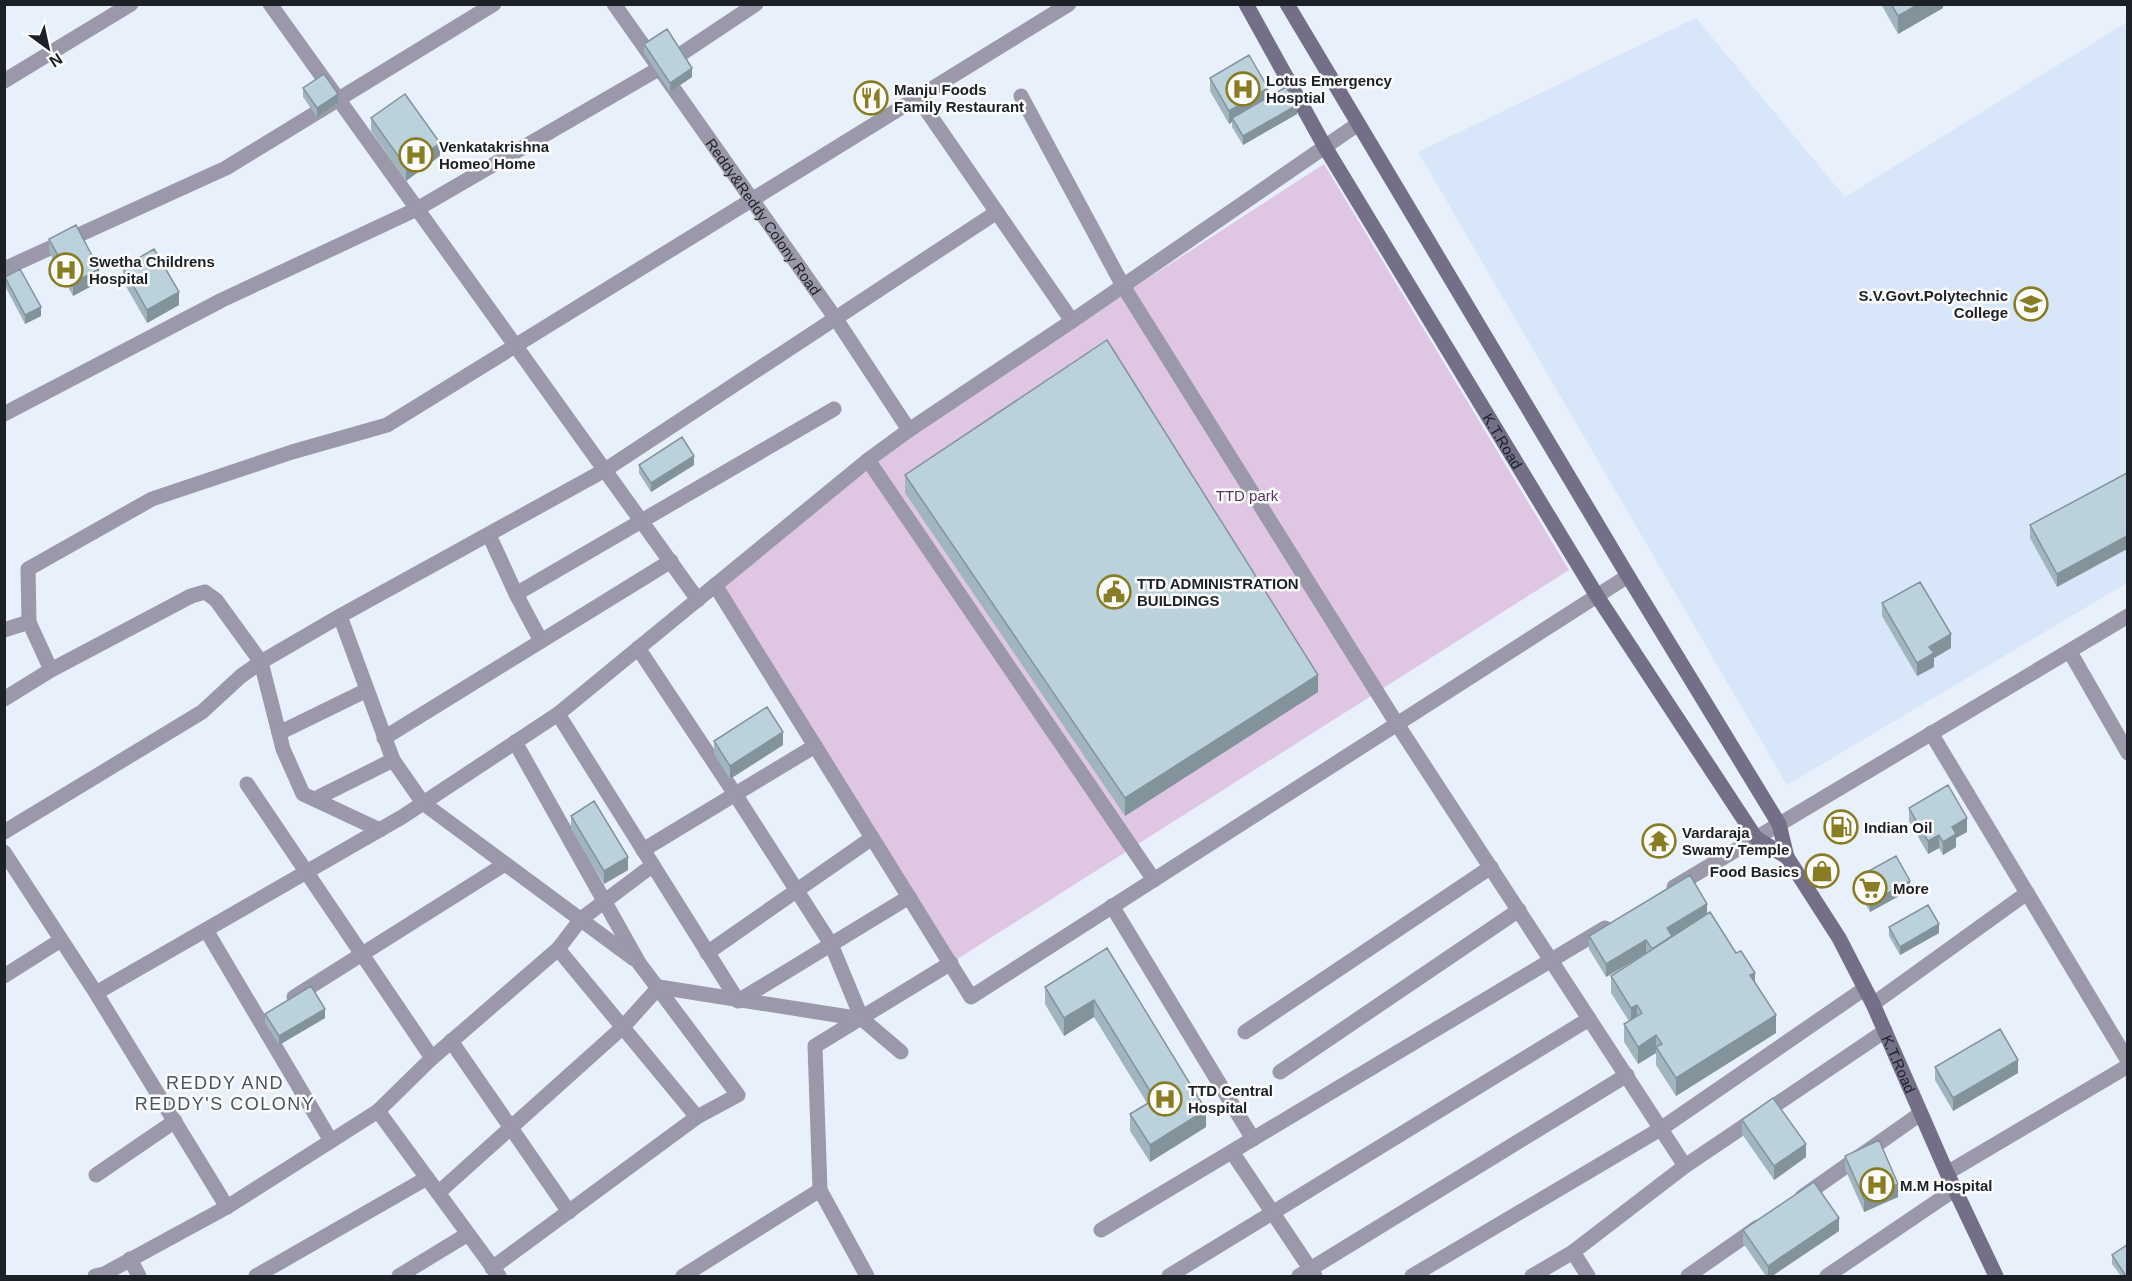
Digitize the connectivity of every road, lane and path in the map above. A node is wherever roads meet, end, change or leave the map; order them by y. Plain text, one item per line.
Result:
1 (131, 4) edge
2 (270, 4) edge
3 (494, 4) edge
4 (614, 4) edge
5 (756, 4) edge
6 (1069, 4) edge
7 (1246, 4) edge
8 (1287, 4) edge
9 (660, 68) junction
10 (4, 81) edge
11 (1021, 96) dead end
12 (918, 98) junction
13 (338, 99) junction
14 (1358, 124) junction
15 (1325, 147) junction
16 (753, 200) junction
17 (417, 209) junction
18 (997, 212) junction
19 (4, 270) edge
20 (1123, 286) junction
21 (836, 319) junction
22 (1072, 321) junction
23 (516, 346) junction
24 (834, 409) dead end
25 (4, 414) edge
26 (909, 430) junction
27 (868, 460) junction
28 (605, 470) junction
29 (643, 522) junction
30 (489, 535) junction
31 (671, 561) junction
32 (1628, 576) junction
33 (715, 585) junction
34 (516, 594) junction
35 (1596, 596) junction
36 (698, 600) junction
37 (340, 616) junction
38 (2127, 616) edge
39 (29, 622) junction
40 (4, 630) edge
41 (542, 641) junction
42 (638, 648) junction
43 (2070, 652) junction
44 (261, 662) junction
45 (51, 670) junction
46 (367, 690) junction
47 (4, 699) edge
48 (558, 714) junction
49 (1397, 724) junction
50 (279, 733) junction
51 (1932, 733) junction
52 (384, 738) junction
53 (515, 742) junction
54 (815, 746) junction
55 (2127, 753) edge
56 (393, 760) junction
57 (247, 784) dead end
58 (735, 794) junction
59 (315, 799) junction
60 (423, 803) junction
61 (1779, 824) junction
62 (380, 830) junction
63 (4, 832) edge
64 (872, 838) junction
65 (1756, 838) junction
66 (644, 850) junction
67 (4, 852) edge
68 (1787, 857) junction
69 (505, 864) junction
70 (652, 865) junction
71 (1491, 867) junction
72 (307, 872) junction
73 (1154, 880) junction
74 (796, 891) junction
75 (1664, 893) edge
76 (2027, 893) junction
77 (909, 897) junction
78 (604, 902) junction
79 (1112, 906) junction
80 (1519, 910) junction
81 (581, 920) junction
82 (1613, 923) edge
83 (206, 930) junction
84 (62, 940) junction
85 (831, 944) junction
86 (558, 949) junction
87 (707, 953) junction
88 (361, 954) junction
89 (1551, 960) junction
90 (639, 963) junction
91 (951, 963) junction
92 (4, 976) edge
93 (658, 989) junction
94 (1864, 989) junction
95 (96, 993) junction
96 (738, 1001) junction
97 (1873, 1004) junction
98 (268, 1014) junction
99 (862, 1019) junction
100 (1589, 1019) junction
101 (623, 1027) junction
102 (1885, 1031) junction
103 (1245, 1032) dead end
104 (452, 1041) junction
105 (901, 1052) dead end
106 (432, 1058) junction
107 (2127, 1061) edge
108 (2127, 1066) edge
109 (1280, 1072) dead end
110 (1627, 1075) junction
111 (378, 1111) junction
112 (1920, 1114) junction
113 (697, 1117) junction
114 (175, 1121) junction
115 (511, 1128) junction
116 (1662, 1128) junction
117 (1253, 1139) junction
118 (331, 1141) junction
119 (1232, 1152) junction
120 (1685, 1166) junction
121 (1947, 1173) junction
122 (96, 1175) dead end
123 (427, 1178) junction
124 (820, 1190) junction
125 (1954, 1190) junction
126 (438, 1193) junction
127 (1788, 1206) edge
128 (227, 1207) junction
129 (568, 1212) junction
130 (1272, 1213) junction
131 (1770, 1219) edge
132 (1101, 1230) dead end
133 (468, 1234) junction
134 (1573, 1252) junction
135 (130, 1259) junction
136 (495, 1272) edge
137 (1308, 1274) edge
138 (95, 1276) edge
139 (138, 1276) edge
140 (256, 1276) edge
141 (399, 1276) edge
142 (683, 1276) edge
143 (867, 1276) edge
144 (1169, 1276) edge
145 (1412, 1276) edge
146 (1532, 1276) edge
147 (1588, 1276) edge
148 (1688, 1276) edge
149 (1827, 1276) edge
150 (1996, 1276) edge

1 - 10 street
2 - 13 street
3 - 13 street
4 - 9 street, Reddy&Reddy Colony Road
5 - 9 street
6 - 12 street
7 - 15 main road, K.T.Road
8 - 14 main road, K.T.Road
9 - 16 street, Reddy&Reddy Colony Road
9 - 17 street
11 - 20 street
12 - 16 street
12 - 18 street
13 - 17 street
13 - 19 street
14 - 15 street
14 - 32 main road, K.T.Road
15 - 20 street
15 - 35 main road, K.T.Road
16 - 21 street, Reddy&Reddy Colony Road
16 - 23 street
17 - 23 street
17 - 25 street
18 - 21 street
18 - 22 street
20 - 22 street
20 - 49 street
21 - 26 street, Reddy&Reddy Colony Road
21 - 28 street
22 - 26 street
23 - 28 street
23 - 39 street
24 - 29 street
26 - 27 street
27 - 33 street
27 - 73 street
28 - 29 street
28 - 30 street
29 - 31 street
29 - 34 street
30 - 34 street
30 - 37 street
31 - 36 street
31 - 41 street
32 - 35 street
32 - 61 main road, K.T.Road
33 - 36 street
33 - 54 street
34 - 41 street
35 - 49 street
35 - 65 main road, K.T.Road
36 - 42 street
37 - 44 street
37 - 46 street
38 - 43 street
39 - 40 street
39 - 45 street
41 - 52 street
42 - 48 street
42 - 58 street
43 - 51 street
43 - 55 street
44 - 45 street
44 - 50 street
44 - 63 street
45 - 47 street
46 - 50 street
46 - 52 street
48 - 53 street
48 - 66 street
49 - 71 street
49 - 73 street
50 - 59 street
51 - 61 street
51 - 76 street
52 - 56 street
53 - 60 street
53 - 78 street
54 - 58 street
54 - 64 street
56 - 59 street
56 - 60 street
57 - 72 street
58 - 66 street
58 - 74 street
59 - 62 street
60 - 62 street
60 - 69 street
61 - 65 street
61 - 68 main road, K.T.Road
62 - 72 street
64 - 74 street
64 - 77 street
65 - 68 main road, K.T.Road
65 - 75 street
66 - 70 street
67 - 84 street
68 - 94 main road, K.T.Road
69 - 81 street
69 - 88 street
70 - 78 street
70 - 87 street
71 - 80 street
71 - 103 street
72 - 83 street
72 - 88 street
73 - 79 street
74 - 85 street
74 - 87 street
76 - 97 street
76 - 107 street
77 - 85 street
77 - 91 street
78 - 81 street
78 - 90 street
79 - 91 street
79 - 117 street
80 - 89 street
80 - 109 street
81 - 86 street
81 - 90 street
82 - 89 street
83 - 95 street
83 - 98 street
84 - 92 street
84 - 95 street
85 - 96 street
85 - 99 street
86 - 101 street
86 - 104 street
87 - 96 street
88 - 98 street
88 - 106 street
89 - 100 street
89 - 117 street
90 - 93 street
91 - 99 street
93 - 96 street
93 - 101 street
93 - 113 street
94 - 97 main road, K.T.Road
94 - 116 street
95 - 114 street
96 - 99 street
97 - 102 main road, K.T.Road
98 - 118 street
99 - 105 street
99 - 124 street
100 - 110 street
100 - 130 street
101 - 113 street
101 - 115 street
102 - 112 main road, K.T.Road
102 - 120 street
104 - 106 street
104 - 115 street
106 - 111 street
108 - 121 street
110 - 116 street
110 - 137 street
111 - 118 street
111 - 123 street
112 - 121 main road, K.T.Road
112 - 127 street
113 - 129 street
114 - 122 street
114 - 128 street
115 - 126 street
115 - 129 street
116 - 120 street
116 - 145 street
117 - 119 street
118 - 128 street
119 - 130 street
119 - 132 street
120 - 134 street
121 - 125 main road, K.T.Road
123 - 126 street
123 - 140 street
124 - 142 street
124 - 143 street
125 - 149 street
125 - 150 main road, K.T.Road
126 - 133 street
128 - 135 street
129 - 136 street
130 - 137 street
130 - 144 street
131 - 148 street
133 - 136 street
133 - 141 street
134 - 146 street
134 - 147 street
135 - 138 street
135 - 139 street

